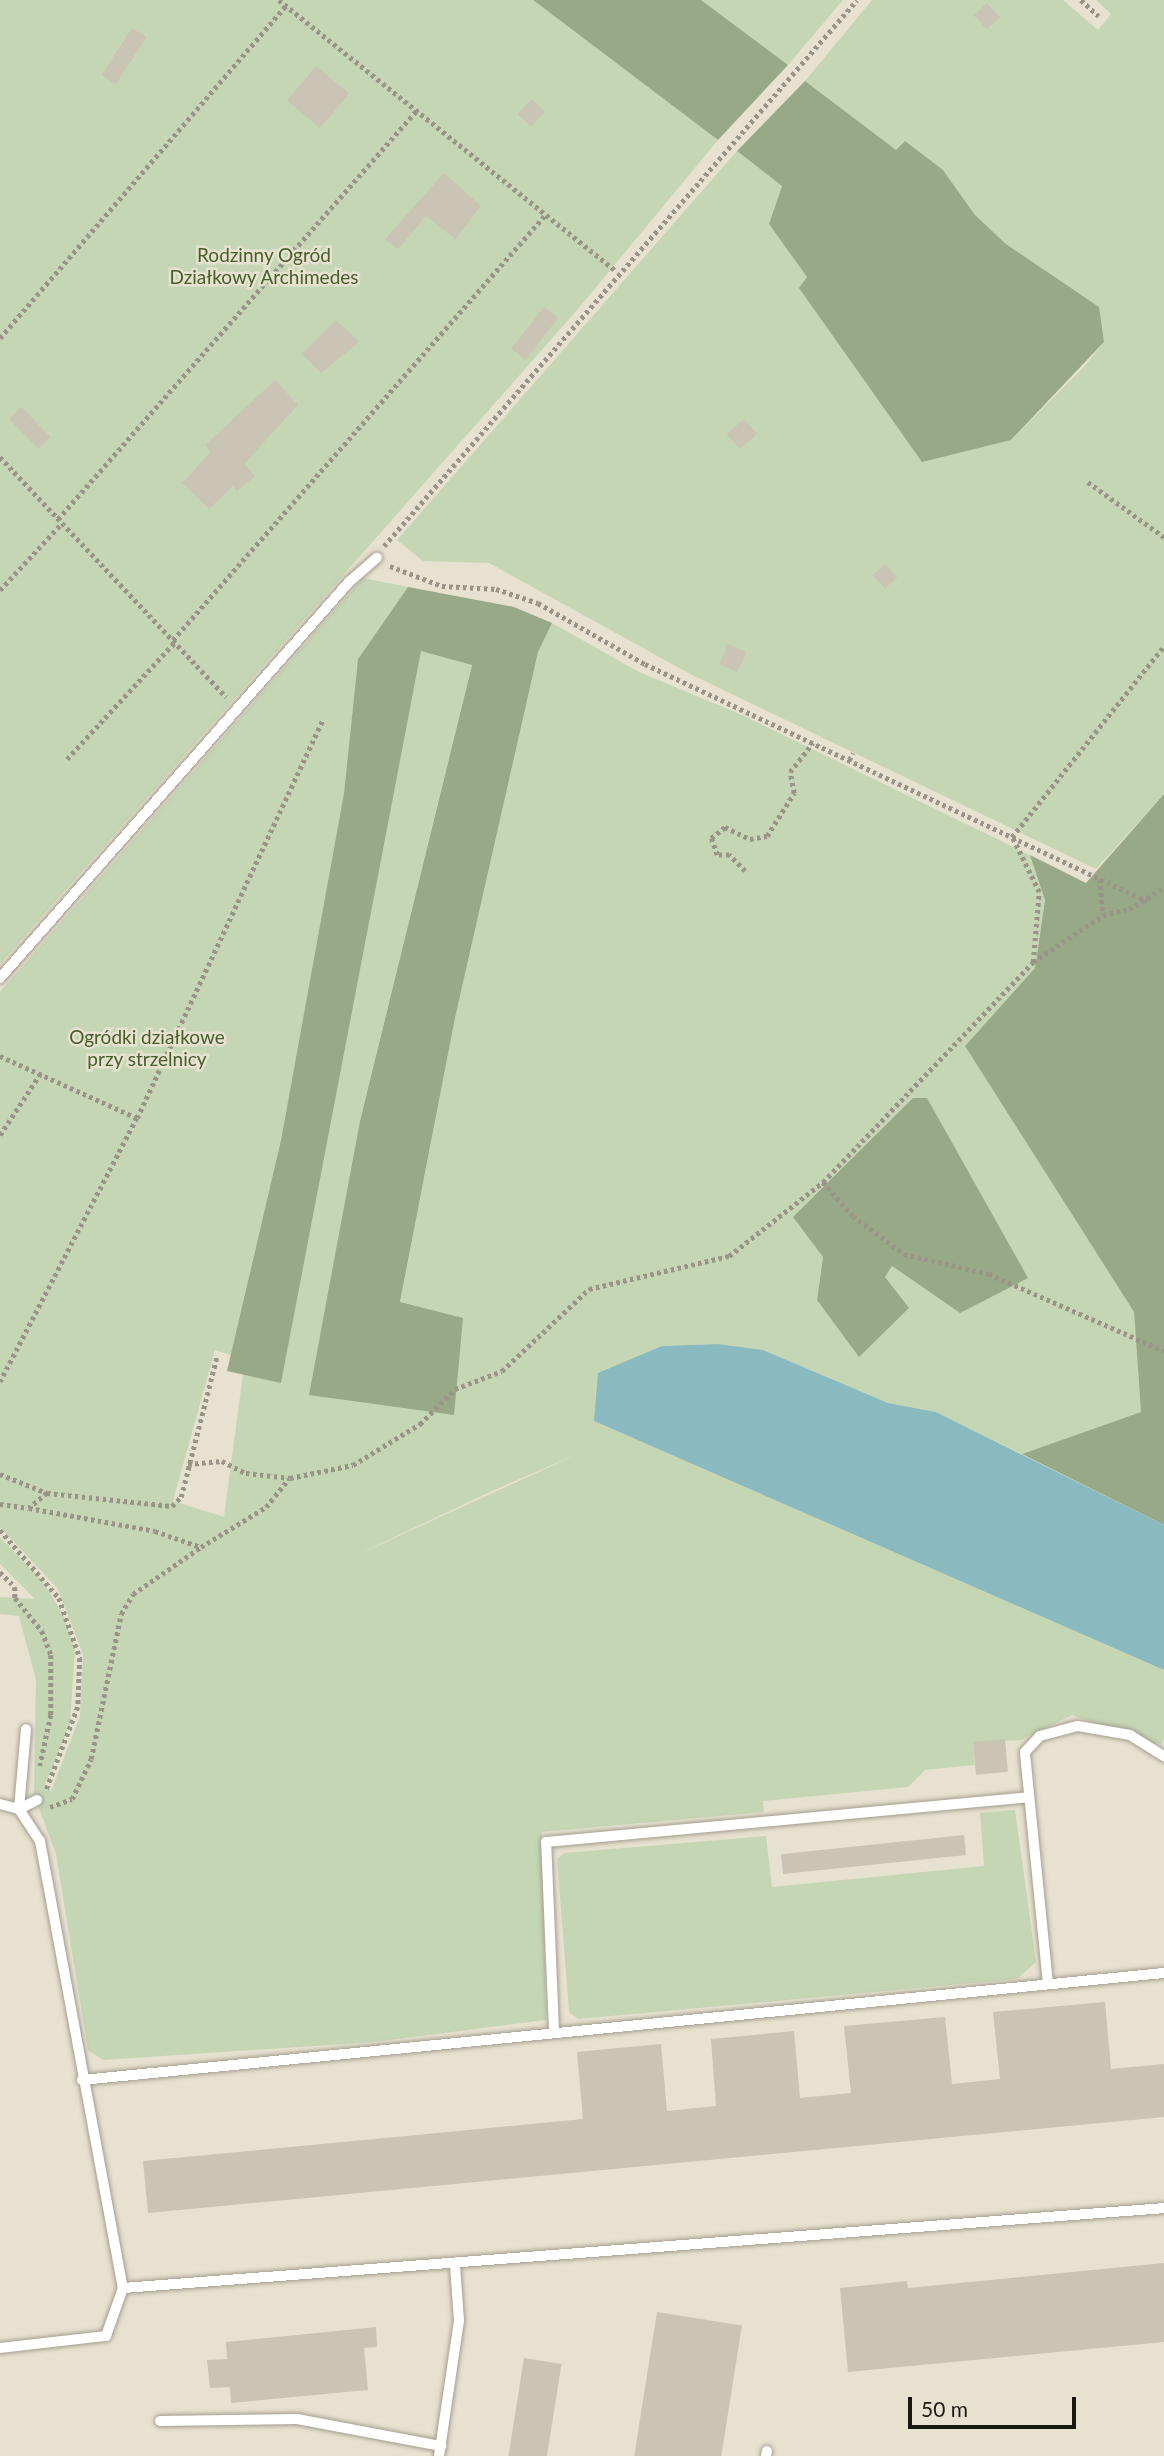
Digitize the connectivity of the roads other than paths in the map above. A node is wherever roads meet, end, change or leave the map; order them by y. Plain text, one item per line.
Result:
1 (377, 558) road end
2 (0, 978) edge
3 (26, 1729) dead end
4 (1164, 1755) edge
5 (38, 1795) road end
6 (1029, 1797) junction
7 (0, 1804) edge
8 (19, 1809) junction
9 (1164, 1973) edge
10 (1048, 1984) junction
11 (554, 2030) junction
12 (82, 2080) junction
13 (1164, 2208) edge
14 (455, 2265) junction
15 (123, 2288) junction
16 (0, 2348) edge
17 (160, 2421) dead end
18 (440, 2451) edge

1 - 2 lane
3 - 8 lane
4 - 6 lane
5 - 8 lane
6 - 10 lane
6 - 11 lane
7 - 8 lane
8 - 12 lane
9 - 10 lane
10 - 11 lane
11 - 12 lane
12 - 15 lane
13 - 14 lane
14 - 15 lane
14 - 18 lane
15 - 16 lane
17 - 18 lane

